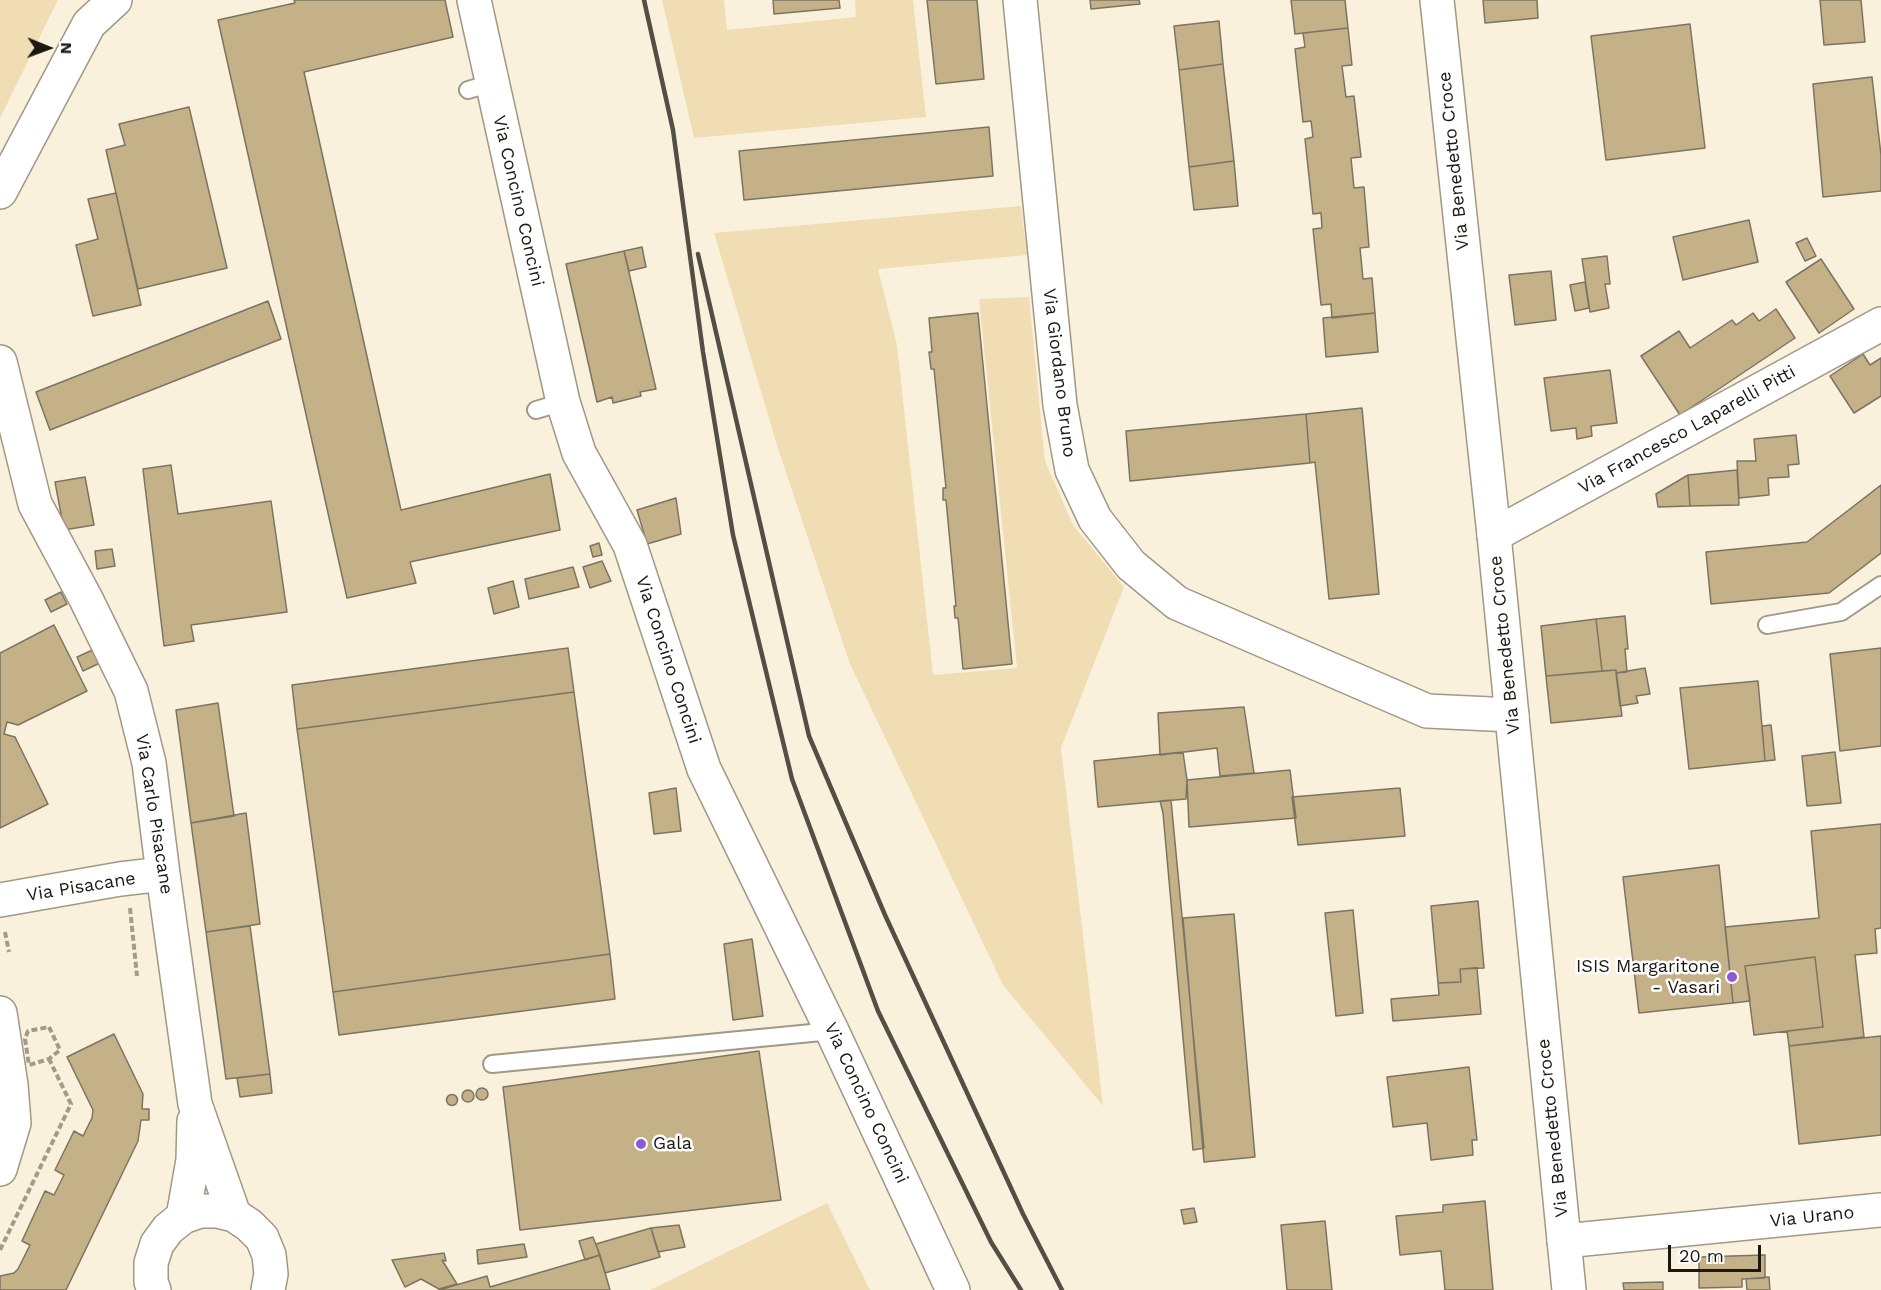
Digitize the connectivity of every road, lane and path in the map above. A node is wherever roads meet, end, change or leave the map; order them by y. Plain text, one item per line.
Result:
1 (115, 0) edge
2 (474, 0) edge
3 (1020, 0) edge
4 (1437, 0) edge
5 (0, 192) edge
6 (1881, 324) edge
7 (0, 362) edge
8 (1494, 536) junction
9 (1881, 585) edge
10 (1767, 625) dead end
11 (1512, 715) junction
12 (163, 874) junction
13 (0, 900) edge
14 (124, 903) dead end
15 (137, 976) dead end
16 (0, 1013) edge
17 (832, 1031) junction
18 (492, 1064) dead end
19 (195, 1104) junction
20 (0, 1169) edge
21 (1881, 1210) edge
22 (234, 1215) junction
23 (183, 1217) junction
24 (1564, 1241) junction
25 (276, 1285) edge
26 (150, 1287) edge
27 (953, 1290) edge
28 (1569, 1290) edge

1 - 5 street
2 - 17 street, Via Concino Concini
3 - 11 street, Via Giordano Bruno
4 - 8 street, Via Benedetto Croce
6 - 8 street, Via Francesco Laparelli Pitti
7 - 12 street, Via Carlo Pisacane
8 - 11 street, Via Benedetto Croce
9 - 10 lane
11 - 24 street, Via Benedetto Croce
12 - 13 street, Via Pisacane
12 - 19 street, Via Carlo Pisacane
14 - 15 path
16 - 20 street
17 - 18 lane
17 - 27 street, Via Concino Concini
19 - 22 street, Via Carlo Pisacane
19 - 23 street
21 - 24 street, Via Urano
22 - 23 street
22 - 25 street
23 - 26 street
24 - 28 street, Via Benedetto Croce

